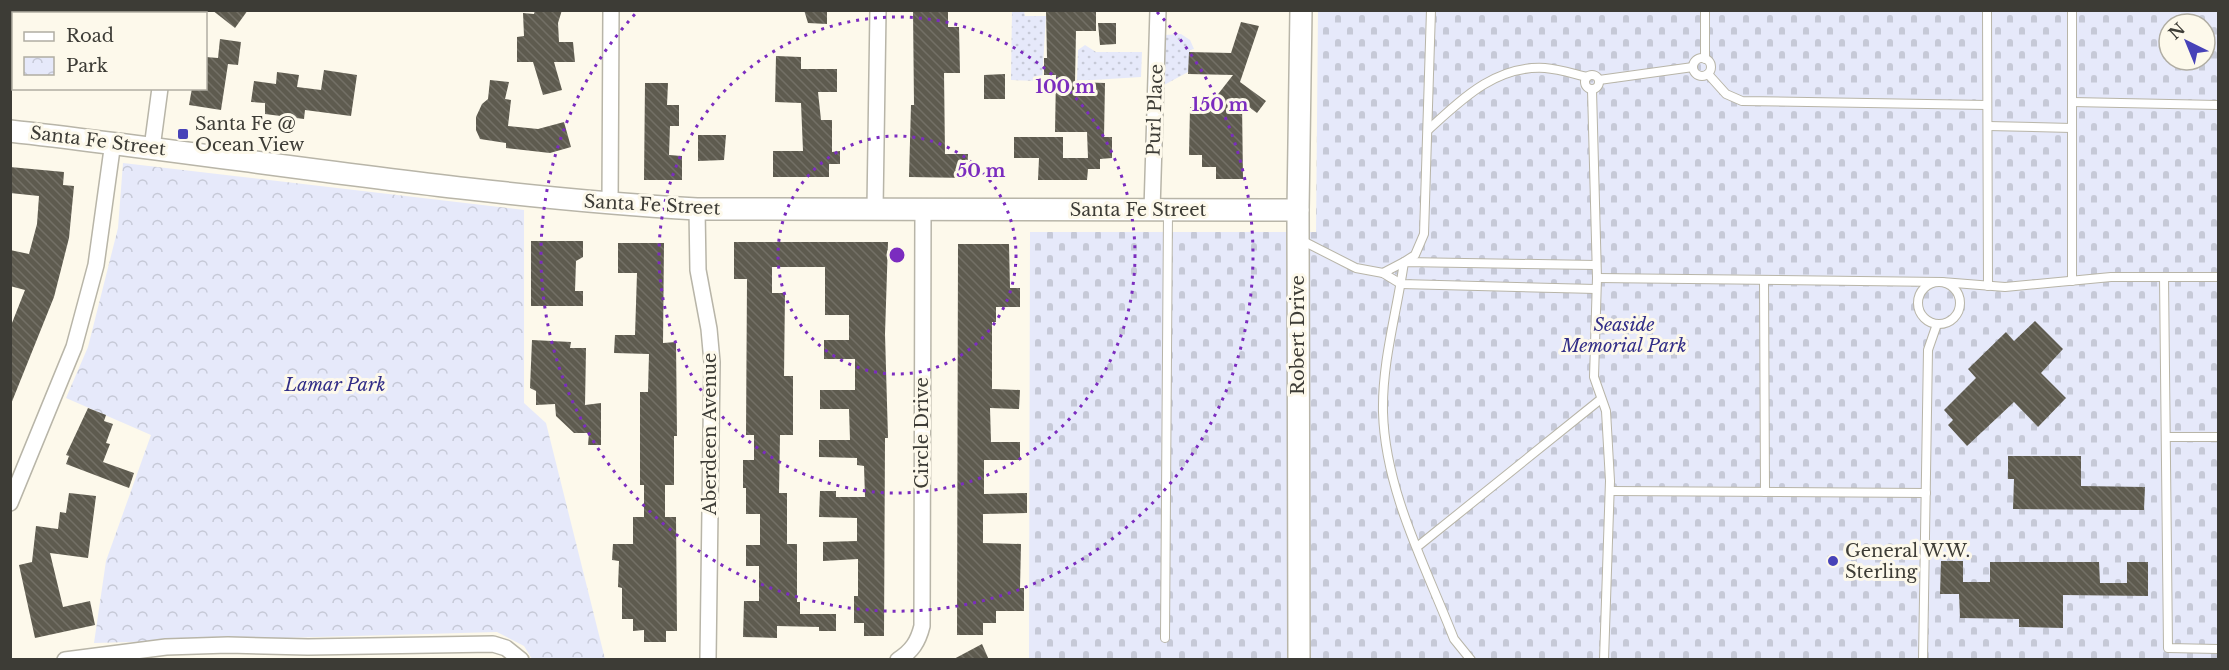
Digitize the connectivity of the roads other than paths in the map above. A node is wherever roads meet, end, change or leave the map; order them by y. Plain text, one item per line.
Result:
1 (611, 10) edge
2 (878, 10) edge
3 (1158, 10) edge
4 (1301, 10) edge
5 (1431, 10) edge
6 (1706, 10) edge
7 (1987, 10) edge
8 (2072, 10) edge
9 (1705, 59) junction
10 (1693, 67) junction
11 (1708, 74) junction
12 (1587, 77) junction
13 (1599, 80) junction
14 (160, 90) edge
15 (1592, 90) junction
16 (2072, 102) junction
17 (1988, 105) junction
18 (2218, 105) edge
19 (1988, 126) junction
20 (2072, 128) junction
21 (1428, 130) junction
22 (10, 131) edge
23 (113, 142) junction
24 (152, 148) junction
25 (610, 204) junction
26 (875, 208) junction
27 (697, 209) junction
28 (923, 209) junction
29 (1160, 210) junction
30 (1298, 210) junction
31 (1298, 238) junction
32 (1404, 262) junction
33 (1596, 265) junction
34 (1383, 273) junction
35 (2164, 277) junction
36 (2218, 277) edge
37 (1597, 278) junction
38 (1764, 280) junction
39 (2072, 280) junction
40 (1942, 282) junction
41 (1401, 284) junction
42 (1988, 286) junction
43 (1596, 290) junction
44 (1937, 324) junction
45 (1602, 399) junction
46 (2166, 437) junction
47 (2218, 437) edge
48 (1610, 491) junction
49 (1765, 492) junction
50 (1926, 493) junction
51 (10, 503) edge
52 (1417, 547) junction
53 (1165, 638) dead end
54 (2218, 649) edge
55 (309, 653) edge
56 (904, 656) edge
57 (96, 658) edge
58 (521, 659) edge
59 (708, 659) edge
60 (65, 660) edge
61 (717, 660) edge
62 (1299, 660) edge
63 (1471, 660) edge
64 (1604, 660) edge
65 (1923, 660) edge

1 - 25 street
2 - 26 street
3 - 29 street, Purl Place
4 - 30 street, Robert Drive
5 - 21 lane
6 - 9 lane
7 - 17 lane
8 - 16 lane
9 - 10 lane
9 - 11 lane
10 - 11 lane
10 - 13 lane
11 - 17 lane
12 - 13 lane
12 - 15 lane
12 - 21 lane
13 - 15 lane
14 - 24 street
15 - 33 lane
16 - 18 lane
16 - 20 lane
17 - 19 lane
19 - 20 lane
19 - 42 lane
20 - 39 lane
21 - 32 lane
22 - 23 street, Santa Fe Street
23 - 24 street, Santa Fe Street
23 - 51 street
24 - 25 street, Santa Fe Street
25 - 27 street, Santa Fe Street
26 - 27 street, Santa Fe Street
26 - 28 street, Santa Fe Street
27 - 59 street, Aberdeen Avenue
28 - 29 street, Santa Fe Street
28 - 56 street, Circle Drive
29 - 30 street, Santa Fe Street
29 - 53 lane
30 - 31 street, Robert Drive
31 - 34 lane
31 - 62 street, Robert Drive
32 - 33 lane
32 - 34 lane
32 - 41 lane
33 - 37 lane
34 - 41 lane
35 - 36 lane
35 - 39 lane
35 - 46 lane
37 - 38 lane
37 - 43 lane
38 - 40 lane
38 - 49 lane
39 - 42 lane
40 - 42 lane
40 - 44 lane
40 - 44 lane
41 - 43 lane
41 - 52 lane
43 - 45 lane
44 - 50 lane
45 - 48 lane
45 - 52 lane
46 - 47 lane
46 - 54 lane
48 - 49 lane
48 - 64 lane
49 - 50 lane
50 - 65 lane
52 - 63 lane
55 - 57 street
55 - 58 street
57 - 60 street
59 - 61 street

